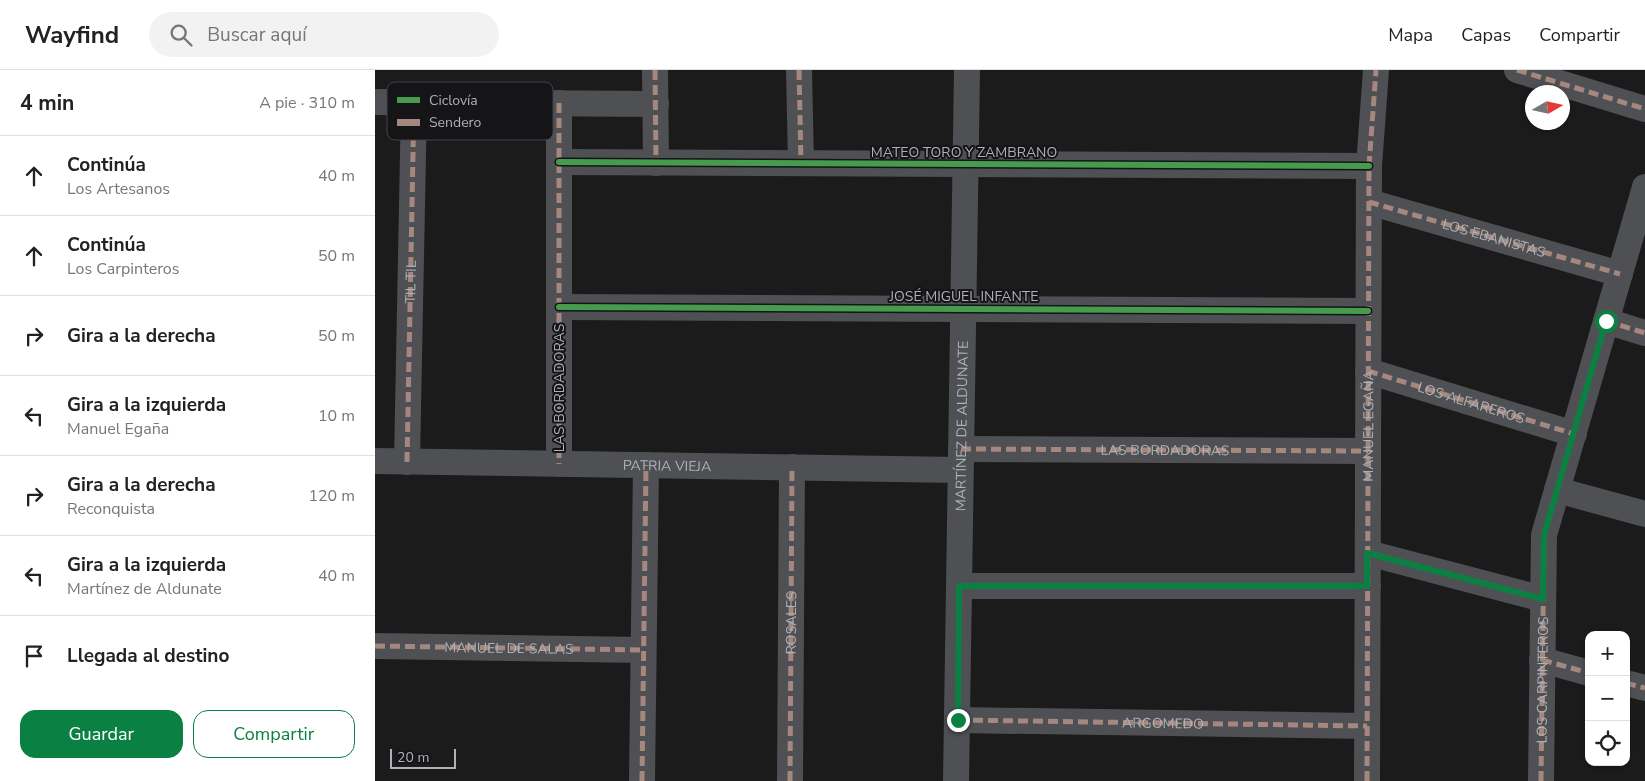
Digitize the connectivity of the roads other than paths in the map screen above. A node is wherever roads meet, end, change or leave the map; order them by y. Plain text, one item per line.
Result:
1 (655, 70) edge
2 (799, 70) edge
3 (967, 70) edge
4 (1376, 70) edge
5 (1517, 70) edge
6 (553, 103) edge
7 (559, 103) junction
8 (656, 104) junction
9 (1645, 109) edge
10 (412, 140) edge
11 (559, 162) junction
12 (656, 162) junction
13 (801, 163) junction
14 (965, 164) junction
15 (1369, 166) junction
16 (1645, 187) edge
17 (1369, 202) junction
18 (1620, 274) junction
19 (559, 308) junction
20 (963, 309) junction
21 (1369, 310) junction
22 (1606, 321) junction
23 (1645, 333) edge
24 (1368, 371) junction
25 (1574, 434) junction
26 (1368, 452) junction
27 (960, 459) junction
28 (375, 462) edge
29 (407, 462) junction
30 (559, 464) junction
31 (646, 465) junction
32 (791, 467) junction
33 (1557, 490) junction
34 (1645, 514) edge
35 (1367, 553) junction
36 (959, 586) junction
37 (1367, 586) junction
38 (1543, 599) junction
39 (375, 646) edge
40 (643, 650) junction
41 (1542, 660) junction
42 (1585, 672) edge
43 (1630, 684) edge
44 (1645, 688) edge
45 (958, 720) junction
46 (1367, 726) junction
47 (642, 781) edge
48 (790, 781) edge
49 (956, 781) edge
50 (1367, 781) edge
51 (1541, 781) edge

1 - 8 street
2 - 13 street
3 - 14 street, MARTÍNEZ DE ALDUNATE
4 - 15 street, MANUEL EGAÑA
5 - 9 street
6 - 7 street
7 - 8 street
7 - 11 street, LAS BORDADORAS
8 - 12 street
10 - 29 street, TIL TIL
11 - 12 street, MATEO TORO Y ZAMBRANO
11 - 19 street, LAS BORDADORAS
12 - 13 street, MATEO TORO Y ZAMBRANO
13 - 14 street, MATEO TORO Y ZAMBRANO
14 - 15 street, MATEO TORO Y ZAMBRANO
14 - 20 street, MARTÍNEZ DE ALDUNATE
15 - 17 street, MANUEL EGAÑA
16 - 18 street, LOS CARPINTEROS
17 - 18 street, LOS EBANISTAS
17 - 21 street, MANUEL EGAÑA
18 - 22 street, LOS CARPINTEROS
19 - 20 street, JOSÉ MIGUEL INFANTE
19 - 30 street, LAS BORDADORAS
20 - 21 street, JOSÉ MIGUEL INFANTE
20 - 27 street, MARTÍNEZ DE ALDUNATE
21 - 24 street, MANUEL EGAÑA
22 - 23 street
22 - 25 street, LOS CARPINTEROS
24 - 25 street, LOS ALFAREROS
24 - 26 street, MANUEL EGAÑA
25 - 33 street, LOS CARPINTEROS
26 - 27 street, LAS BORDADORAS
26 - 35 street, MANUEL EGAÑA
27 - 32 street, PATRIA VIEJA
27 - 36 street, MARTÍNEZ DE ALDUNATE
28 - 29 street, PATRIA VIEJA
29 - 30 street, PATRIA VIEJA
30 - 31 street, PATRIA VIEJA
31 - 32 street, PATRIA VIEJA
31 - 40 street
32 - 48 street, ROSALES
33 - 34 street
33 - 38 street, LOS CARPINTEROS
35 - 37 street, MANUEL EGAÑA
35 - 38 street
36 - 37 street
36 - 45 street, MARTÍNEZ DE ALDUNATE
37 - 46 street, MANUEL EGAÑA
38 - 41 street, LOS CARPINTEROS
39 - 40 street, MANUEL DE SALAS
40 - 47 street
41 - 42 street
41 - 51 street, LOS CARPINTEROS
43 - 44 street
45 - 46 street, ARGOMEDO
45 - 49 street, MARTÍNEZ DE ALDUNATE
46 - 50 street, MANUEL EGAÑA

